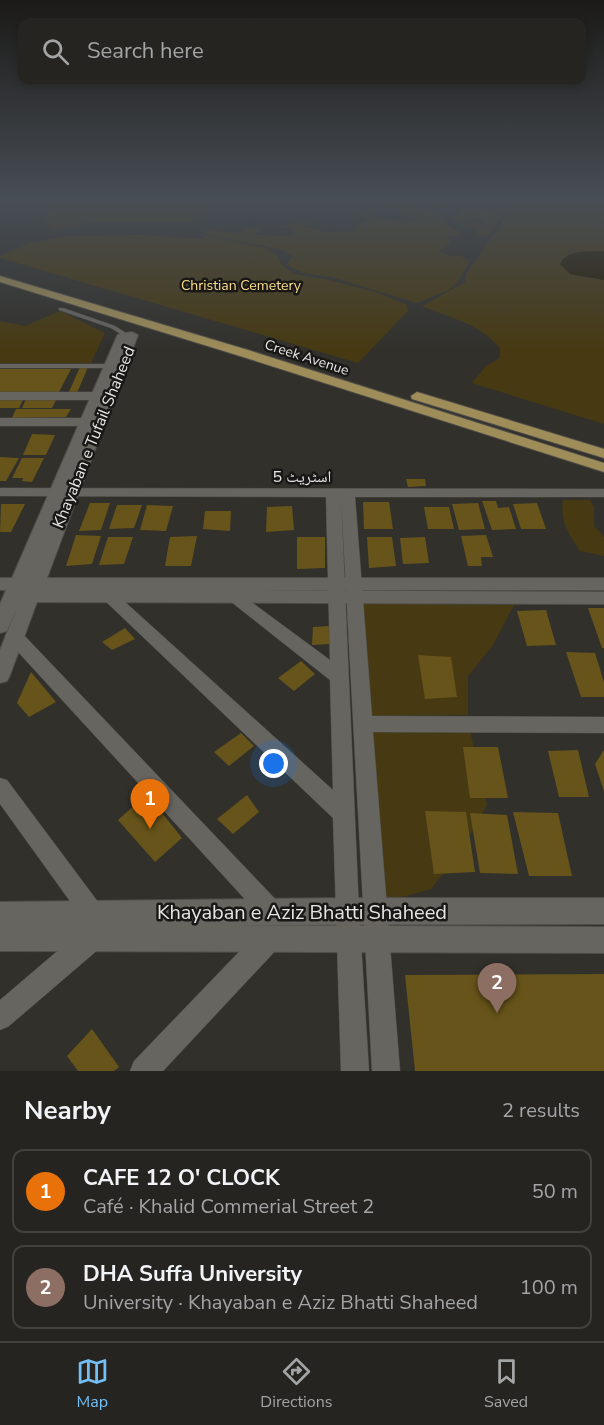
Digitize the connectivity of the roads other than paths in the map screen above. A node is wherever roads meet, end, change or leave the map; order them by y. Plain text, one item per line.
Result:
1 (0, 270) edge
2 (0, 279) edge
3 (61, 309) dead end
4 (126, 335) junction
5 (0, 366) edge
6 (109, 366) junction
7 (0, 396) edge
8 (97, 396) junction
9 (0, 422) edge
10 (85, 422) junction
11 (604, 454) edge
12 (604, 468) edge
13 (0, 492) edge
14 (63, 492) junction
15 (604, 493) edge
16 (340, 494) junction
17 (604, 584) edge
18 (15, 590) edge
19 (345, 591) junction
20 (108, 596) junction
21 (233, 597) junction
22 (604, 598) edge
23 (7, 631) edge
24 (0, 675) edge
25 (340, 677) junction
26 (362, 724) junction
27 (604, 725) edge
28 (0, 787) edge
29 (345, 815) junction
30 (347, 911) junction
31 (375, 911) junction
32 (604, 911) edge
33 (272, 912) junction
34 (0, 915) edge
35 (92, 927) junction
36 (0, 938) edge
37 (269, 939) junction
38 (349, 940) junction
39 (377, 940) junction
40 (604, 940) edge
41 (0, 1017) edge
42 (351, 1066) edge
43 (144, 1071) edge
44 (386, 1071) edge

1 - 11 main road, Creek Avenue
2 - 12 main road, Creek Avenue
3 - 4 lane
4 - 6 street, Khayaban e Tufail Shaheed
4 - 14 street, Khayaban e Tufail Shaheed
5 - 6 lane
6 - 8 street, Khayaban e Tufail Shaheed
7 - 8 street
8 - 10 street, Khayaban e Tufail Shaheed
9 - 10 street
10 - 14 street, Khayaban e Tufail Shaheed
13 - 14 street, اسٹریٹ 5
14 - 16 street, اسٹریٹ 5
14 - 18 street, Khayaban e Tufail Shaheed
15 - 16 street, اسٹریٹ 5
16 - 19 street
17 - 19 street
18 - 19 street
18 - 20 street
18 - 23 street, Khayaban e Tufail Shaheed
19 - 21 street
19 - 22 street
19 - 25 street
19 - 26 street
20 - 21 street
20 - 29 street
21 - 25 street
23 - 24 street, Khayaban e Tufail Shaheed
23 - 33 street
25 - 29 street
26 - 27 street
26 - 31 street
28 - 35 street
29 - 30 street
30 - 31 street, Khayaban e Aziz Bhatti Shaheed
30 - 33 street, Khayaban e Aziz Bhatti Shaheed
30 - 38 street
31 - 32 street, Khayaban e Aziz Bhatti Shaheed
31 - 39 street
33 - 35 street, Khayaban e Aziz Bhatti Shaheed
34 - 35 street, Khayaban e Aziz Bhatti Shaheed
35 - 36 street, Khayaban e Aziz Bhatti Shaheed
35 - 37 street, Khayaban e Aziz Bhatti Shaheed
35 - 41 street
37 - 38 street, Khayaban e Aziz Bhatti Shaheed
37 - 43 street
38 - 39 street, Khayaban e Aziz Bhatti Shaheed
38 - 42 street
39 - 40 street, Khayaban e Aziz Bhatti Shaheed
39 - 44 street

